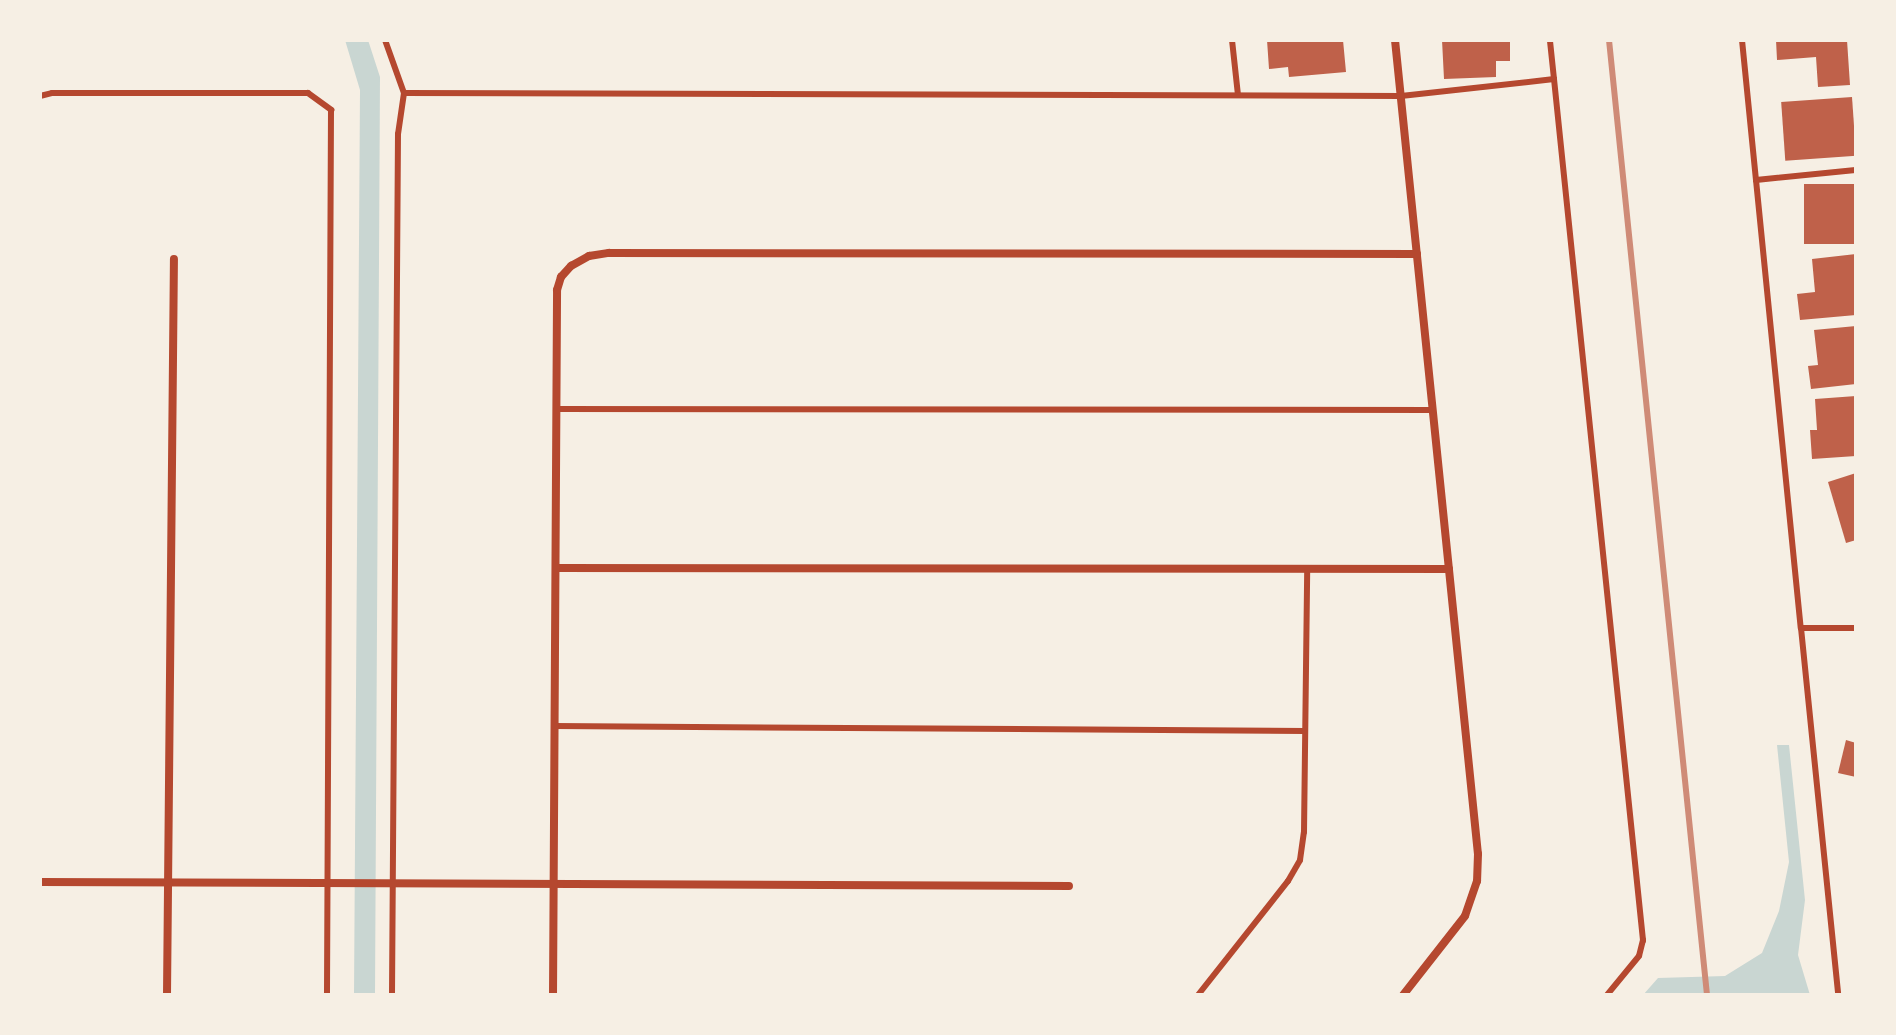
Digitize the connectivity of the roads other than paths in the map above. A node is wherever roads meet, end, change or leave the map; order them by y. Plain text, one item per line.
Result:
1 (385, 40) edge
2 (1232, 40) edge
3 (1395, 40) edge
4 (1550, 40) edge
5 (1742, 40) edge
6 (1554, 79) junction
7 (404, 93) junction
8 (1238, 95) junction
9 (40, 96) edge
10 (1401, 96) junction
11 (1856, 170) edge
12 (1756, 180) junction
13 (1417, 254) junction
14 (174, 259) dead end
15 (557, 409) junction
16 (1432, 410) junction
17 (556, 568) junction
18 (1307, 569) junction
19 (1449, 569) junction
20 (1801, 628) junction
21 (1856, 628) edge
22 (554, 726) junction
23 (1305, 731) junction
24 (40, 882) edge
25 (167, 883) junction
26 (328, 883) junction
27 (388, 883) junction
28 (553, 884) junction
29 (1069, 886) dead end
30 (167, 995) edge
31 (327, 995) edge
32 (392, 995) edge
33 (553, 995) edge
34 (1198, 995) edge
35 (1403, 995) edge
36 (1607, 995) edge
37 (1838, 995) edge

1 - 7 lane
2 - 8 lane
3 - 10 street
4 - 6 lane
5 - 12 lane
6 - 10 lane
6 - 36 lane
7 - 8 lane
7 - 27 lane
8 - 10 lane
9 - 26 lane
10 - 13 street
11 - 12 lane
12 - 20 lane
13 - 15 street
13 - 16 street
14 - 25 street
15 - 16 lane
15 - 17 street
16 - 19 street
17 - 18 street
17 - 22 street
18 - 19 street
18 - 23 lane
19 - 35 street
20 - 21 lane
20 - 37 lane
22 - 23 lane
22 - 28 street
23 - 34 lane
24 - 25 street
25 - 26 street
25 - 30 street
26 - 27 street
26 - 31 lane
27 - 28 street
27 - 32 lane
28 - 29 street
28 - 33 street

